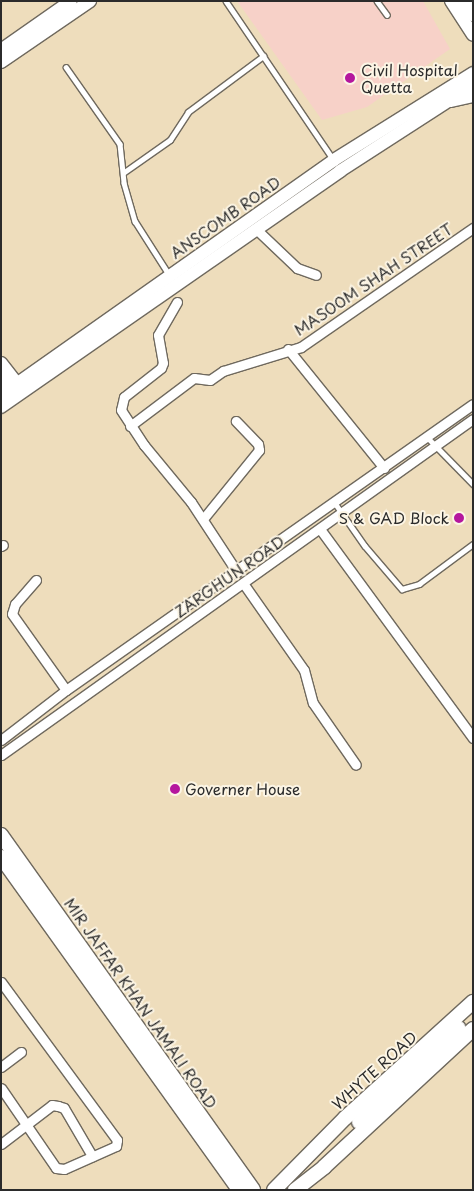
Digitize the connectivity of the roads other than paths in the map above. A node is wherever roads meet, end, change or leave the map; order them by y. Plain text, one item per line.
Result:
1 (71, 1) edge
2 (90, 1) edge
3 (226, 1) edge
4 (377, 1) edge
5 (451, 1) edge
6 (467, 5) edge
7 (387, 15) dead end
8 (473, 15) edge
9 (473, 35) edge
10 (1, 50) edge
11 (263, 56) junction
12 (473, 61) edge
13 (1, 62) edge
14 (66, 67) dead end
15 (473, 73) edge
16 (459, 78) junction
17 (473, 85) edge
18 (473, 96) edge
19 (443, 102) junction
20 (337, 166) junction
21 (123, 173) junction
22 (473, 228) edge
23 (256, 229) junction
24 (316, 275) dead end
25 (174, 280) junction
26 (177, 302) dead end
27 (288, 349) junction
28 (1, 363) edge
29 (1, 380) edge
30 (13, 392) edge
31 (473, 404) edge
32 (1, 407) edge
33 (473, 419) edge
34 (236, 421) dead end
35 (130, 426) junction
36 (427, 437) junction
37 (434, 447) junction
38 (384, 468) junction
39 (473, 484) edge
40 (335, 503) junction
41 (342, 512) junction
42 (203, 519) junction
43 (320, 529) junction
44 (473, 544) edge
45 (237, 572) junction
46 (36, 580) dead end
47 (243, 583) junction
48 (66, 690) junction
49 (473, 738) edge
50 (1, 740) edge
51 (1, 755) edge
52 (356, 765) dead end
53 (1, 835) edge
54 (1, 857) edge
55 (1, 982) edge
56 (473, 1002) edge
57 (473, 1014) edge
58 (473, 1028) edge
59 (21, 1052) dead end
60 (1, 1067) edge
61 (1, 1088) edge
62 (26, 1125) junction
63 (1, 1144) edge
64 (330, 1149) junction
65 (92, 1156) junction
66 (300, 1165) junction
67 (311, 1176) junction
68 (239, 1190) edge
69 (253, 1190) edge
70 (274, 1190) edge
71 (295, 1190) edge

1 - 10 street
2 - 13 street
3 - 11 lane
4 - 7 lane
5 - 9 street
6 - 8 street
11 - 20 lane
11 - 21 lane
12 - 16 street
14 - 21 lane
15 - 16 street, ANSCOMB ROAD
16 - 20 street, ANSCOMB ROAD
17 - 19 street, ANSCOMB ROAD
18 - 19 street
19 - 20 street, ANSCOMB ROAD
20 - 23 street, ANSCOMB ROAD
20 - 25 street, ANSCOMB ROAD
21 - 25 lane
22 - 27 street, MASOOM SHAH STREET
23 - 24 street
23 - 25 street, ANSCOMB ROAD
25 - 30 street, ANSCOMB ROAD
26 - 35 street
27 - 35 street, MASOOM SHAH STREET
27 - 38 street
28 - 30 street
29 - 30 street
30 - 32 street, ANSCOMB ROAD
31 - 36 street, ZARGHUN ROAD
33 - 37 street, ZARGHUN ROAD
34 - 42 street
35 - 42 street
36 - 37 lane
36 - 38 street, ZARGHUN ROAD
37 - 39 lane
37 - 41 street, ZARGHUN ROAD
38 - 40 street, ZARGHUN ROAD
40 - 41 lane
40 - 45 street, ZARGHUN ROAD
41 - 43 street, ZARGHUN ROAD
41 - 44 lane
42 - 45 street
43 - 47 street, ZARGHUN ROAD
43 - 49 street
45 - 48 street, ZARGHUN ROAD
46 - 48 street
47 - 51 street, ZARGHUN ROAD
47 - 52 street
48 - 50 street, ZARGHUN ROAD
53 - 69 main road, MIR JAFFAR KHAN JAMALI ROAD
54 - 68 main road, MIR JAFFAR KHAN JAMALI ROAD
55 - 65 street
56 - 66 main road, WHYTE ROAD
57 - 64 main road
58 - 67 main road
59 - 60 street
61 - 62 street
62 - 63 street
62 - 65 street
62 - 65 street
64 - 66 main road, WHYTE ROAD
64 - 67 main road
66 - 70 main road, WHYTE ROAD
67 - 71 main road

